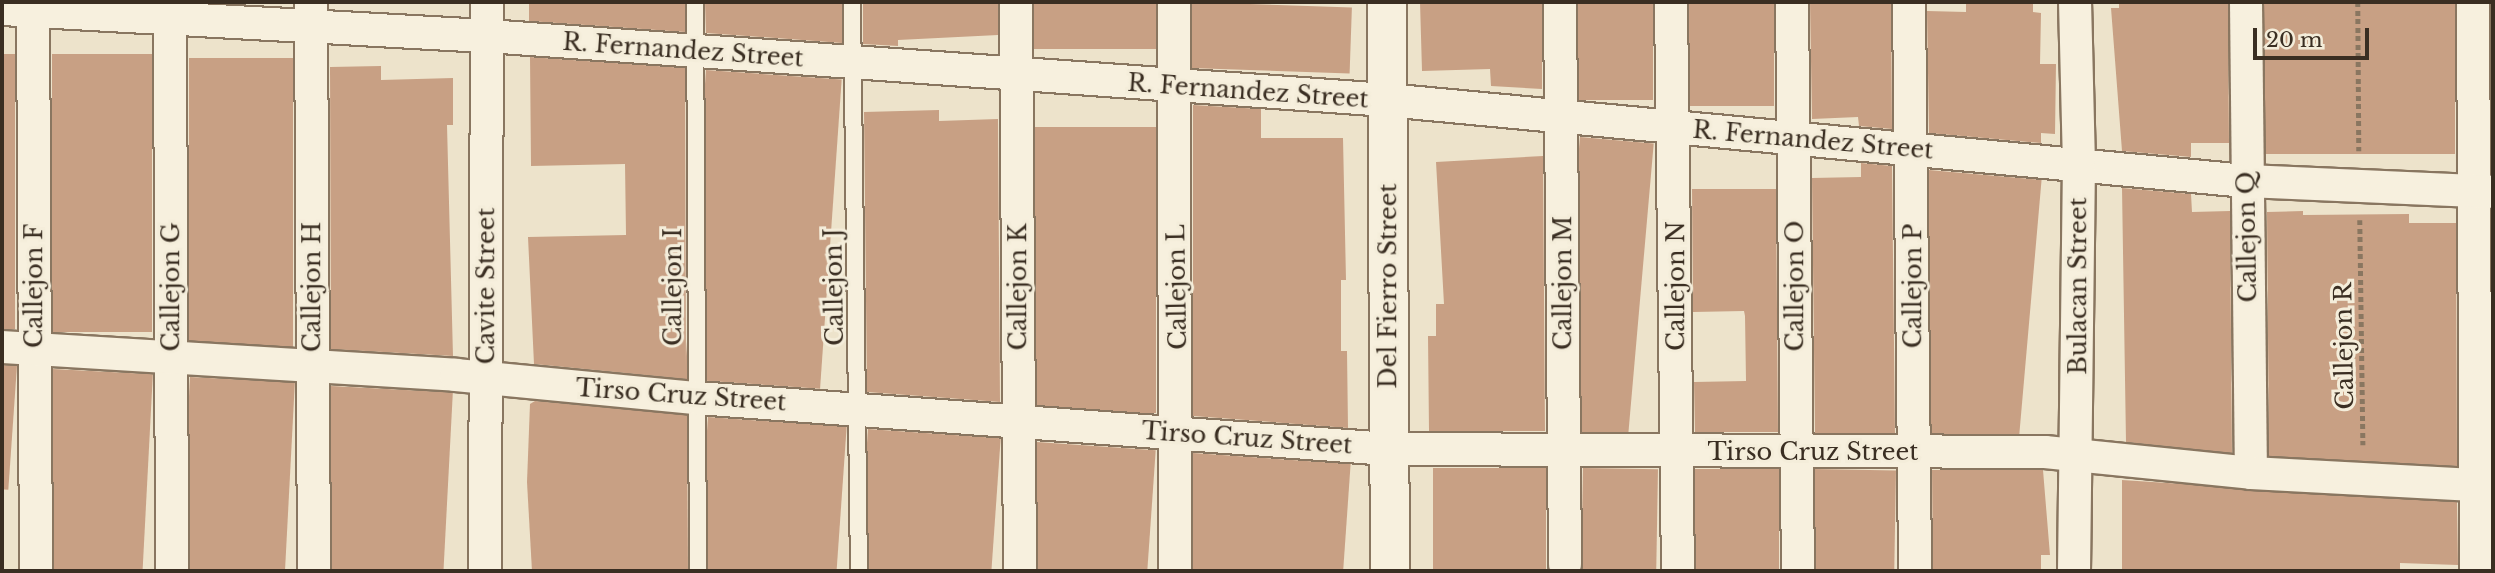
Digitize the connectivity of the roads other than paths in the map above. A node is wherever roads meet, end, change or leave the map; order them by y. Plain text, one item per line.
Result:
1 (487, 2) edge
2 (695, 2) edge
3 (852, 2) edge
4 (1016, 2) edge
5 (1174, 2) edge
6 (1387, 2) edge
7 (1560, 2) edge
8 (1671, 2) edge
9 (1792, 2) edge
10 (1909, 2) edge
11 (2075, 2) edge
12 (2246, 2) edge
13 (2473, 2) edge
14 (33, 6) edge
15 (2, 9) edge
16 (170, 10) edge
17 (311, 14) edge
18 (487, 36) junction
19 (695, 51) junction
20 (852, 62) junction
21 (1017, 74) junction
22 (1175, 88) junction
23 (1387, 100) junction
24 (1563, 116) junction
25 (1676, 127) junction
26 (1795, 138) junction
27 (1912, 149) junction
28 (2078, 165) junction
29 (2246, 181) junction
30 (2483, 191) edge
31 (2, 347) edge
32 (35, 349) junction
33 (171, 359) junction
34 (313, 370) junction
35 (485, 380) junction
36 (697, 398) junction
37 (859, 408) junction
38 (1019, 422) junction
39 (1178, 432) junction
40 (1389, 449) junction
41 (1677, 452) junction
42 (1564, 453) junction
43 (1796, 453) junction
44 (1914, 453) junction
45 (2077, 457) junction
46 (2251, 473) junction
47 (2485, 485) edge
48 (1564, 564) dead end
49 (1914, 570) edge
50 (36, 571) edge
51 (172, 571) edge
52 (314, 571) edge
53 (485, 571) edge
54 (698, 571) edge
55 (859, 571) edge
56 (1020, 571) edge
57 (1175, 571) edge
58 (1390, 571) edge
59 (1678, 571) edge
60 (1798, 571) edge
61 (2074, 571) edge
62 (2476, 571) edge

1 - 18 street, Cavite Street
2 - 19 lane, Callejon I
3 - 20 lane, Callejon J
4 - 21 street, Callejon K
5 - 22 street, Callejon L
6 - 23 street, Del Fierro Street
7 - 24 street, Callejon M
8 - 25 street, Callejon N
9 - 26 street, Callejon O
10 - 27 street, Callejon P
11 - 28 street, Bulacan Street
12 - 29 street, Callejon Q
13 - 30 street
14 - 15 street, R. Fernandez Street
14 - 16 street, R. Fernandez Street
14 - 32 street, Callejon F
16 - 17 street, R. Fernandez Street
16 - 33 street, Callejon G
17 - 18 street, R. Fernandez Street
17 - 34 street, Callejon H
18 - 19 street, R. Fernandez Street
18 - 35 street, Cavite Street
19 - 20 street, R. Fernandez Street
19 - 36 lane, Callejon I
20 - 21 street, R. Fernandez Street
20 - 37 lane, Callejon J
21 - 22 street, R. Fernandez Street
21 - 38 street, Callejon K
22 - 23 street, R. Fernandez Street
22 - 39 street, Callejon L
23 - 24 street, R. Fernandez Street
23 - 40 street, Del Fierro Street
24 - 25 street, R. Fernandez Street
24 - 42 street, Callejon M
25 - 26 street, R. Fernandez Street
25 - 41 street, Callejon N
26 - 27 street, R. Fernandez Street
26 - 43 street, Callejon O
27 - 28 street, R. Fernandez Street
27 - 44 street, Callejon P
28 - 29 street, R. Fernandez Street
28 - 45 street, Bulacan Street
29 - 30 street, R. Fernandez Street
29 - 46 street, Callejon Q
30 - 47 street
31 - 32 street, Tirso Cruz Street
32 - 33 street, Tirso Cruz Street
32 - 50 street, Callejon F
33 - 34 street, Tirso Cruz Street
33 - 51 street, Callejon G
34 - 35 street, Tirso Cruz Street
34 - 52 street, Callejon H
35 - 36 street, Tirso Cruz Street
35 - 53 street, Cavite Street
36 - 37 street, Tirso Cruz Street
36 - 54 lane, Callejon I
37 - 38 street, Tirso Cruz Street
37 - 55 lane, Callejon J
38 - 39 street, Tirso Cruz Street
38 - 56 street, Callejon K
39 - 40 street, Tirso Cruz Street
39 - 57 street, Callejon L
40 - 42 street, Tirso Cruz Street
40 - 58 street, Del Fierro Street
41 - 42 street, Tirso Cruz Street
41 - 43 street, Tirso Cruz Street
41 - 59 street, Callejon N
42 - 48 street, Callejon M
43 - 44 street, Tirso Cruz Street
43 - 60 street, Callejon O
44 - 45 street, Tirso Cruz Street
44 - 49 street, Callejon P
45 - 46 street, Tirso Cruz Street
45 - 61 street, Bulacan Street
46 - 47 street, Tirso Cruz Street
47 - 62 street

